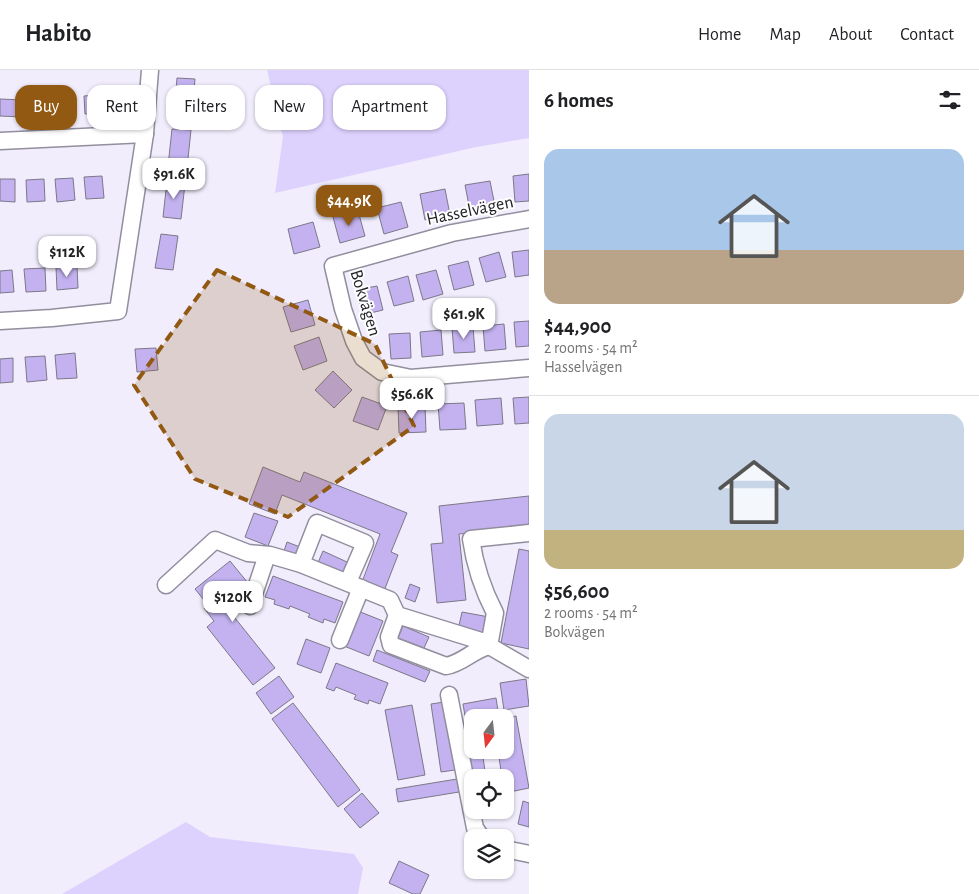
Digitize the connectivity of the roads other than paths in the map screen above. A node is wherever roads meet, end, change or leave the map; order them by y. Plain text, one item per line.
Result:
1 (150, 70) edge
2 (145, 134) junction
3 (0, 141) edge
4 (529, 219) edge
5 (333, 266) joint
6 (0, 321) edge
7 (529, 368) edge
8 (529, 533) edge
9 (268, 555) junction
10 (301, 564) junction
11 (166, 585) dead end
12 (355, 585) junction
13 (250, 606) dead end
14 (398, 615) junction
15 (340, 640) dead end
16 (489, 646) junction
17 (529, 669) edge
18 (448, 695) dead end
19 (476, 829) edge
20 (514, 851) edge
21 (529, 854) edge

1 - 2 street
2 - 3 street
2 - 6 street
4 - 5 street, Hasselvägen
5 - 7 street, Bokvägen
8 - 16 street
9 - 10 street
9 - 11 street
9 - 13 street
10 - 12 street
10 - 12 street
12 - 14 street
12 - 15 street
14 - 16 street
14 - 16 street
16 - 17 street
18 - 19 street
20 - 21 street

